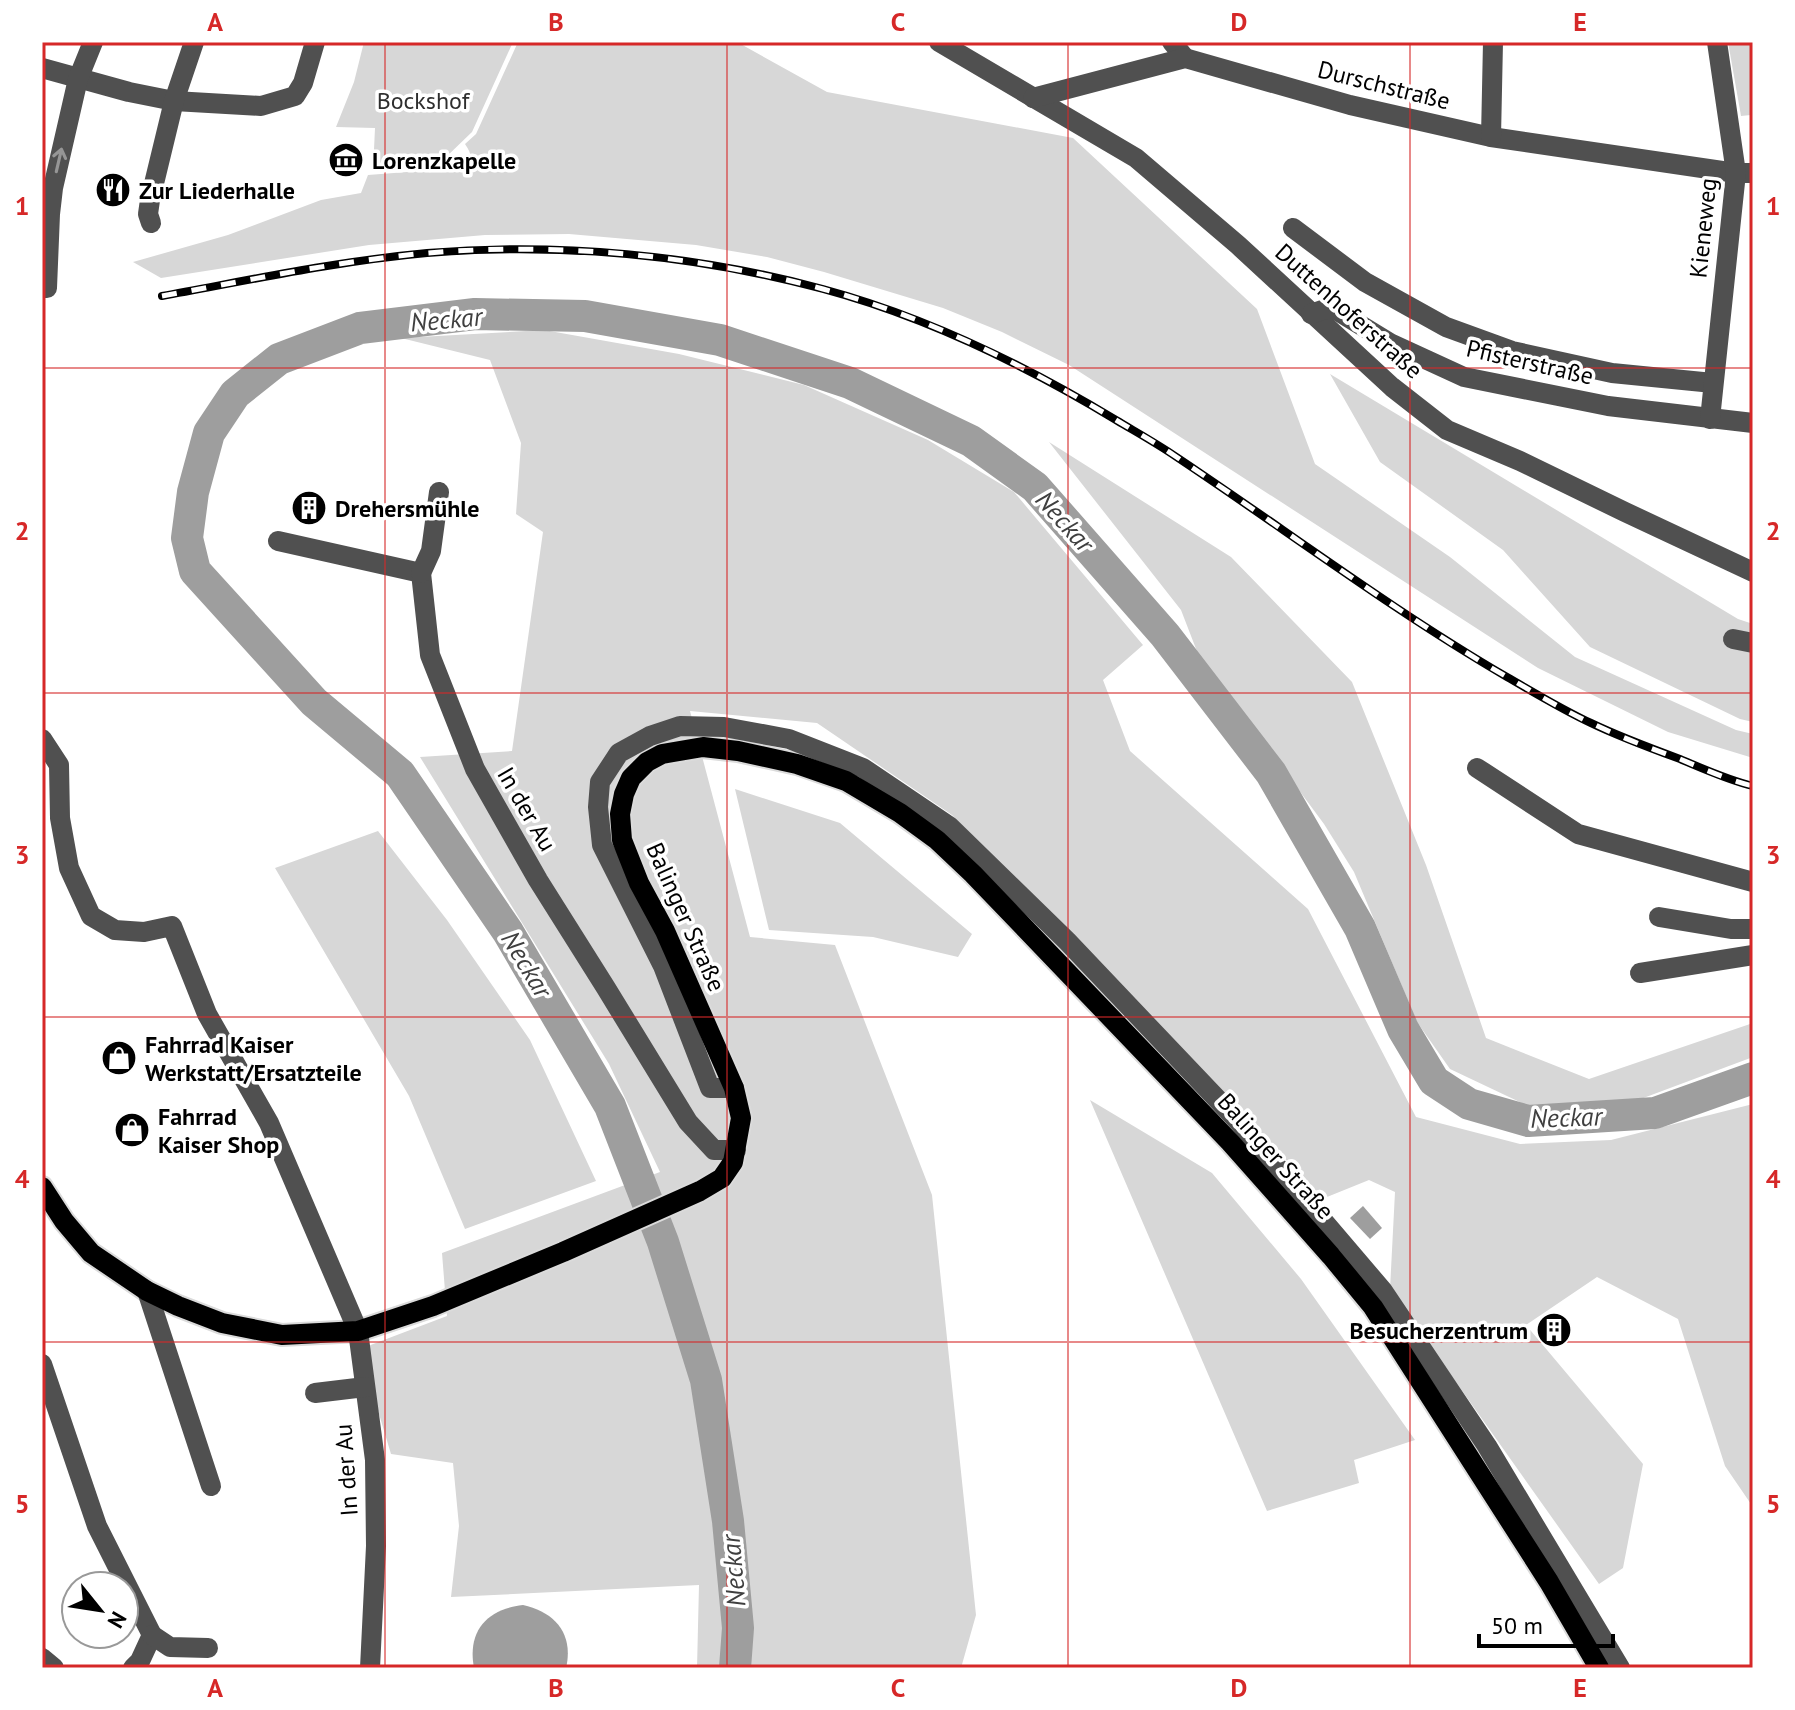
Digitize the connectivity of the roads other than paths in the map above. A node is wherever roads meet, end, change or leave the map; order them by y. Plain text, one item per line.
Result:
1 (93, 42) edge
2 (194, 42) edge
3 (315, 42) edge
4 (939, 42) edge
5 (1493, 42) edge
6 (1717, 42) edge
7 (1178, 50) edge
8 (42, 68) edge
9 (78, 79) junction
10 (1033, 98) junction
11 (174, 101) junction
12 (1491, 137) junction
13 (1746, 173) edge
14 (151, 223) dead end
15 (1293, 228) dead end
16 (42, 288) edge
17 (1311, 314) junction
18 (1713, 383) junction
19 (1710, 419) junction
20 (1753, 423) edge
21 (439, 492) dead end
22 (278, 541) dead end
23 (1753, 572) edge
24 (421, 573) junction
25 (42, 739) edge
26 (1477, 768) dead end
27 (1753, 882) edge
28 (1659, 917) dead end
29 (1753, 929) edge
30 (1753, 955) edge
31 (1640, 973) dead end
32 (734, 1088) junction
33 (736, 1150) junction
34 (42, 1187) edge
35 (147, 1291) junction
36 (358, 1331) junction
37 (42, 1364) edge
38 (365, 1387) junction
39 (315, 1393) dead end
40 (211, 1486) dead end
41 (152, 1635) junction
42 (208, 1648) dead end
43 (42, 1658) edge
44 (54, 1668) edge
45 (133, 1668) edge
46 (370, 1668) edge
47 (1599, 1668) edge
48 (1620, 1668) edge

1 - 9 street
2 - 11 street
3 - 11 street
4 - 10 street, Duttenhoferstraße
5 - 12 street
6 - 13 street, Kieneweg
7 - 10 street, Durschstraße
7 - 12 street, Durschstraße
8 - 9 street
9 - 11 street
16 -> 9 street
10 - 17 street, Duttenhoferstraße
11 - 14 street
12 - 13 street, Durschstraße
13 - 18 street, Kieneweg
15 - 18 street
17 - 19 street, Pfisterstraße
17 - 23 street, Duttenhoferstraße
18 - 19 street, Kieneweg
19 - 20 street, Pfisterstraße
21 - 24 street
22 - 24 street
24 - 33 street, In der Au
25 - 36 street, In der Au
26 - 27 street
28 - 29 street
30 - 31 street
32 - 33 main road, Balinger Straße
32 - 47 main road, Balinger Straße
32 - 48 street
33 - 36 main road, Balinger Straße
34 - 35 main road, Balinger Straße
35 - 36 main road, Balinger Straße
35 - 40 street
36 - 38 street, In der Au
37 - 41 street
38 - 39 street
38 - 46 street, In der Au
41 - 42 street
41 - 45 street
43 - 44 street

